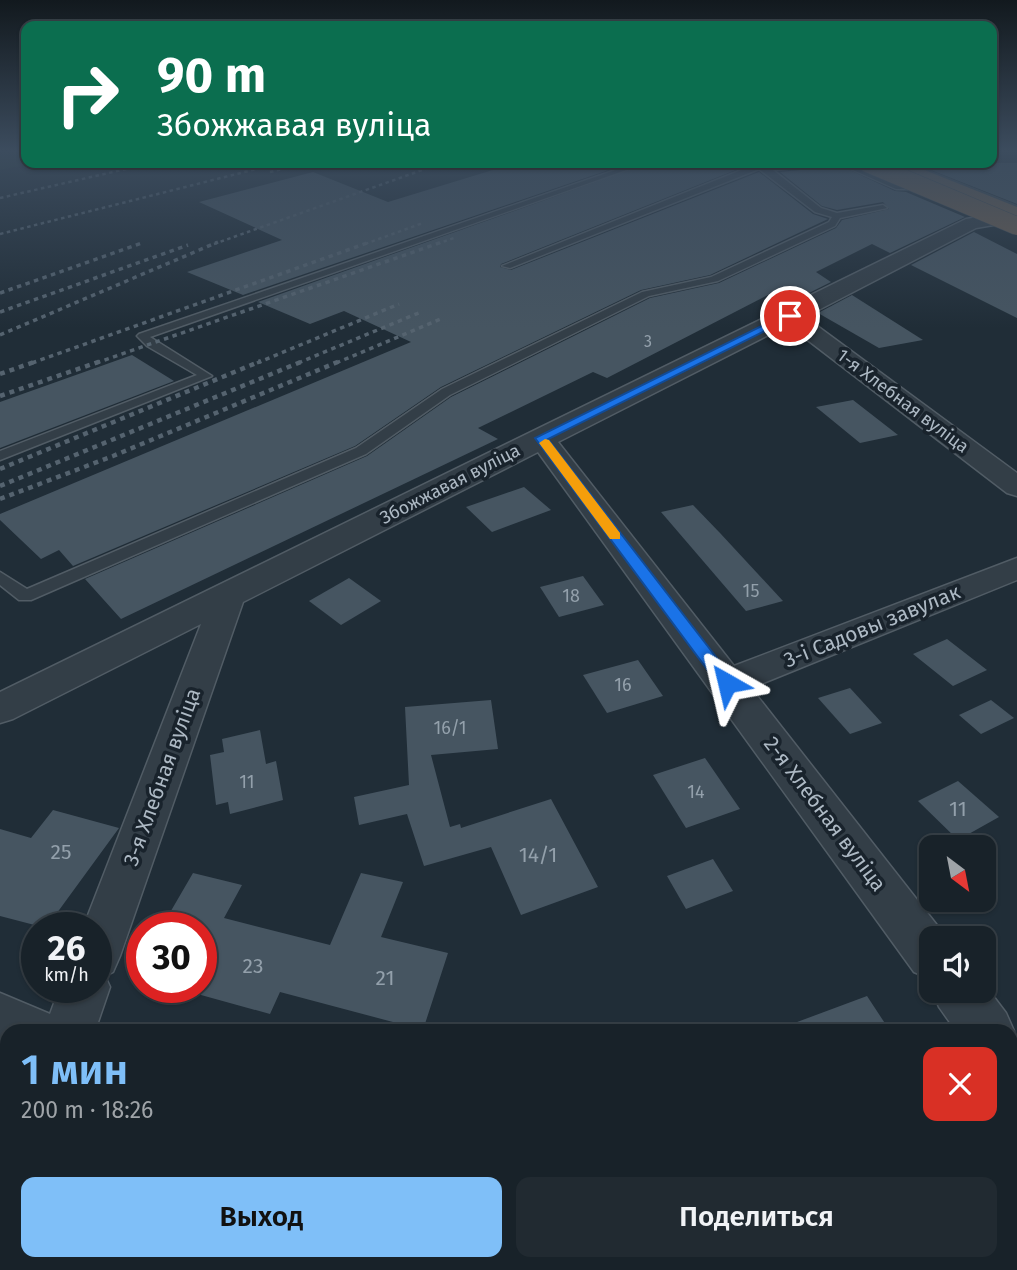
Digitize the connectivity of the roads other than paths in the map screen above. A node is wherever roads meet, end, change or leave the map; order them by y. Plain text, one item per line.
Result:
1 (509, 209) edge
2 (656, 209) edge
3 (817, 209) edge
4 (876, 209) edge
5 (956, 209) edge
6 (977, 209) edge
7 (1017, 215) edge
8 (837, 216) junction
9 (981, 220) junction
10 (1017, 226) edge
11 (1017, 237) edge
12 (506, 266) dead end
13 (790, 316) junction
14 (541, 438) junction
15 (0, 456) edge
16 (1017, 486) edge
17 (1017, 568) edge
18 (0, 578) edge
19 (228, 597) junction
20 (727, 683) junction
21 (0, 709) edge
22 (112, 912) edge
23 (919, 940) edge
24 (79, 1003) edge
25 (967, 1003) edge
26 (72, 1024) edge
27 (983, 1024) edge

1 - 15 lane
2 - 12 lane
3 - 8 lane
4 - 8 lane
5 - 9 street
6 - 10 highway, bridge
7 - 9 street, Збожжавая вуліца
8 - 18 lane
9 - 11 street
9 - 13 street, Збожжавая вуліца
13 - 14 street, Збожжавая вуліца
13 - 16 street, 1-я Хлебная вуліца
14 - 19 street, Збожжавая вуліца
14 - 20 street, 2-я Хлебная вуліца
17 - 20 street, 3-і Садовы завулак
19 - 21 street, Збожжавая вуліца
19 - 22 street, 3-я Хлебная вуліца
20 - 23 street, 2-я Хлебная вуліца
24 - 26 street
25 - 27 street

